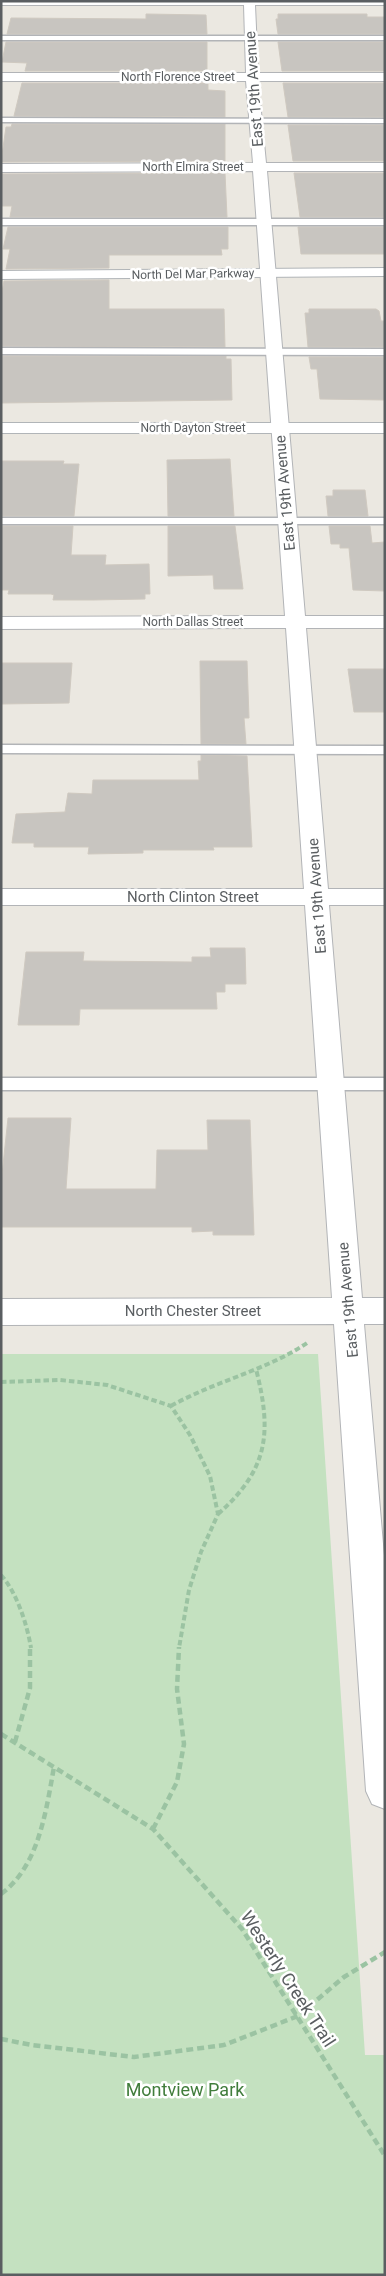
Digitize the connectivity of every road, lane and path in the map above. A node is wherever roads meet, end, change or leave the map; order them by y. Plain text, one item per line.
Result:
1 (249, 1) edge
2 (1, 2) edge
3 (385, 2) edge
4 (1, 38) edge
5 (249, 38) junction
6 (385, 38) edge
7 (1, 77) edge
8 (252, 77) junction
9 (385, 77) edge
10 (1, 120) edge
11 (255, 121) junction
12 (385, 121) edge
13 (260, 167) junction
14 (385, 167) edge
15 (1, 168) edge
16 (1, 222) edge
17 (264, 222) junction
18 (385, 222) edge
19 (385, 272) edge
20 (1, 275) edge
21 (270, 285) junction
22 (1, 351) edge
23 (274, 352) junction
24 (385, 352) edge
25 (1, 428) edge
26 (279, 428) junction
27 (385, 428) edge
28 (1, 521) edge
29 (385, 521) edge
30 (287, 522) junction
31 (295, 622) junction
32 (385, 622) edge
33 (1, 623) edge
34 (1, 750) edge
35 (305, 750) junction
36 (385, 750) edge
37 (385, 896) edge
38 (1, 897) edge
39 (317, 897) junction
40 (330, 1083) junction
41 (1, 1084) edge
42 (385, 1084) edge
43 (349, 1311) junction
44 (385, 1311) edge
45 (1, 1312) edge
46 (256, 1369) junction
47 (1, 1382) edge
48 (171, 1406) junction
49 (218, 1514) junction
50 (1, 1575) edge
51 (379, 1610) edge
52 (1, 1734) edge
53 (15, 1742) junction
54 (54, 1767) junction
55 (385, 1791) edge
56 (152, 1829) junction
57 (1, 1894) edge
58 (385, 1952) edge
59 (298, 2016) junction
60 (1, 2039) edge
61 (385, 2156) edge

1 - 2 street
1 - 3 street
1 - 5 street, East 19th Avenue
4 - 5 lane
5 - 6 lane
5 - 8 street, East 19th Avenue
7 - 8 street, North Florence Street
8 - 9 street, North Florence Street
8 - 11 street, East 19th Avenue
10 - 11 lane
11 - 12 lane
11 - 13 street, East 19th Avenue
13 - 14 street, North Elmira Street
13 - 15 street, North Elmira Street
13 - 17 street, East 19th Avenue
16 - 17 lane
17 - 18 lane
17 - 21 street, East 19th Avenue
19 - 21 street, North Del Mar Parkway
20 - 21 street, North Del Mar Parkway
21 - 23 street, East 19th Avenue
22 - 23 lane
23 - 24 lane
23 - 26 street, East 19th Avenue
25 - 26 street, North Dayton Street
26 - 27 street, North Dayton Street
26 - 30 street, East 19th Avenue
28 - 30 lane
29 - 30 lane
30 - 31 street, East 19th Avenue
31 - 32 street, North Dallas Street
31 - 33 street, North Dallas Street
31 - 35 street, East 19th Avenue
34 - 35 lane
35 - 36 lane
35 - 39 street, East 19th Avenue
37 - 39 street, North Clinton Street
38 - 39 street, North Clinton Street
39 - 40 street, East 19th Avenue
40 - 41 lane
40 - 42 lane
40 - 43 street, East 19th Avenue
43 - 44 street, North Chester Street
43 - 45 street, North Chester Street
43 - 46 path
43 - 51 street, East 19th Avenue
46 - 48 path
46 - 49 path
47 - 48 path
48 - 49 path
49 - 56 path
50 - 53 path
51 - 55 street, East 19th Avenue
52 - 53 path, Westerly Creek Trail
53 - 54 path, Westerly Creek Trail
54 - 56 path, Westerly Creek Trail
54 - 57 path
56 - 59 path, Westerly Creek Trail
58 - 59 path
59 - 60 path
59 - 61 path, Westerly Creek Trail

